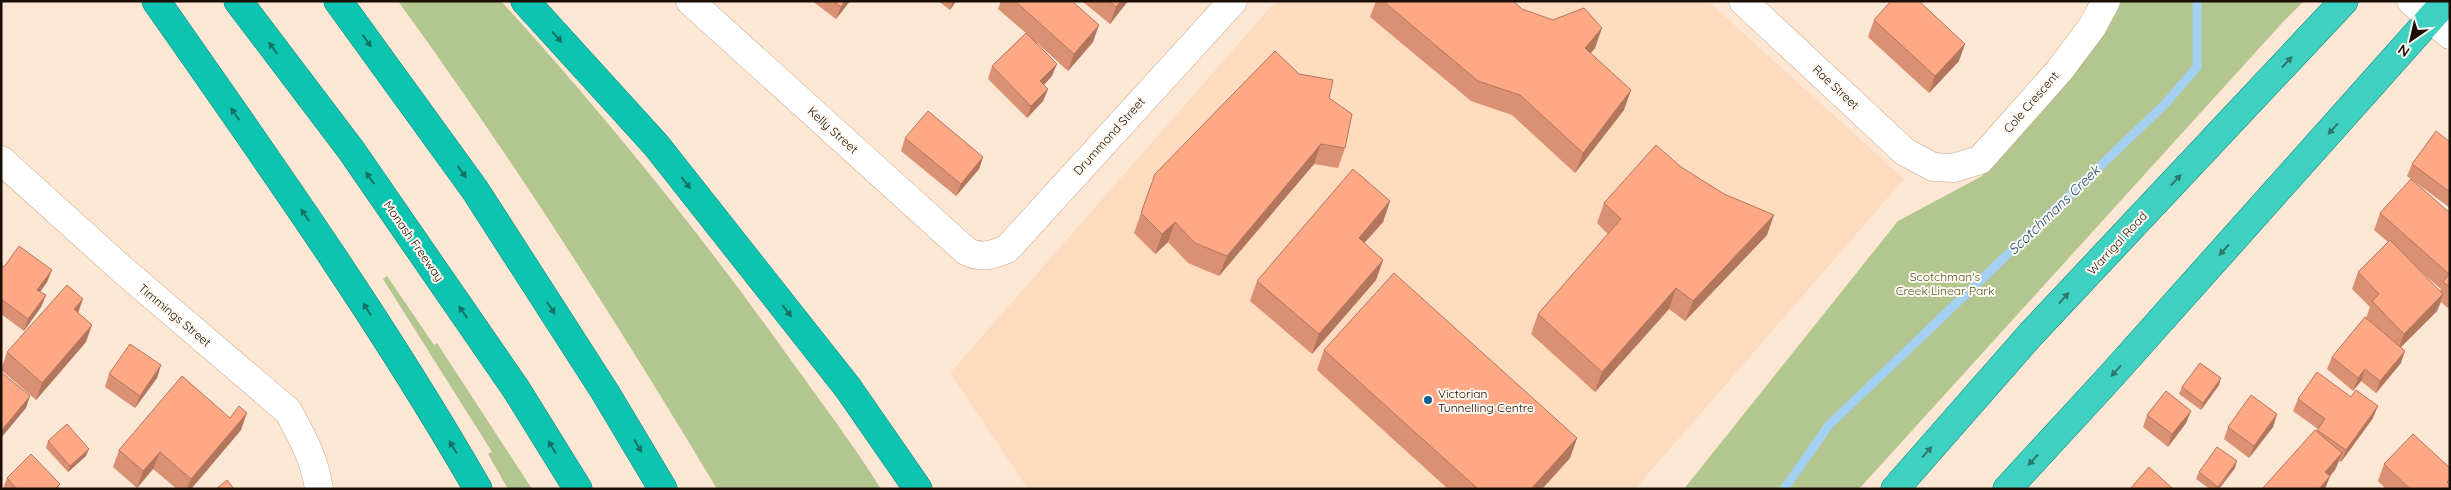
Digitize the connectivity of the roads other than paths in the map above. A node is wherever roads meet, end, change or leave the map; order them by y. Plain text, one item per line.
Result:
1 (156, 1) edge
2 (238, 1) edge
3 (338, 1) edge
4 (525, 1) edge
5 (690, 1) edge
6 (1233, 1) edge
7 (1743, 1) edge
8 (2106, 1) edge
9 (2344, 1) edge
10 (2435, 14) edge
11 (1, 160) edge
12 (1933, 167) joint
13 (977, 257) joint
14 (319, 489) edge
15 (478, 489) edge
16 (578, 489) edge
17 (663, 489) edge
18 (918, 489) edge
19 (1895, 489) edge
20 (2006, 489) edge

15 -> 1 highway
16 -> 2 highway, Monash Freeway
3 -> 17 highway
4 -> 18 highway
5 - 13 street, Kelly Street
6 - 13 street, Drummond Street
7 - 12 street, Rae Street
8 - 12 street, Cole Crescent
19 -> 9 highway, Warrigal Road
10 -> 20 highway
11 - 14 street, Timmings Street

